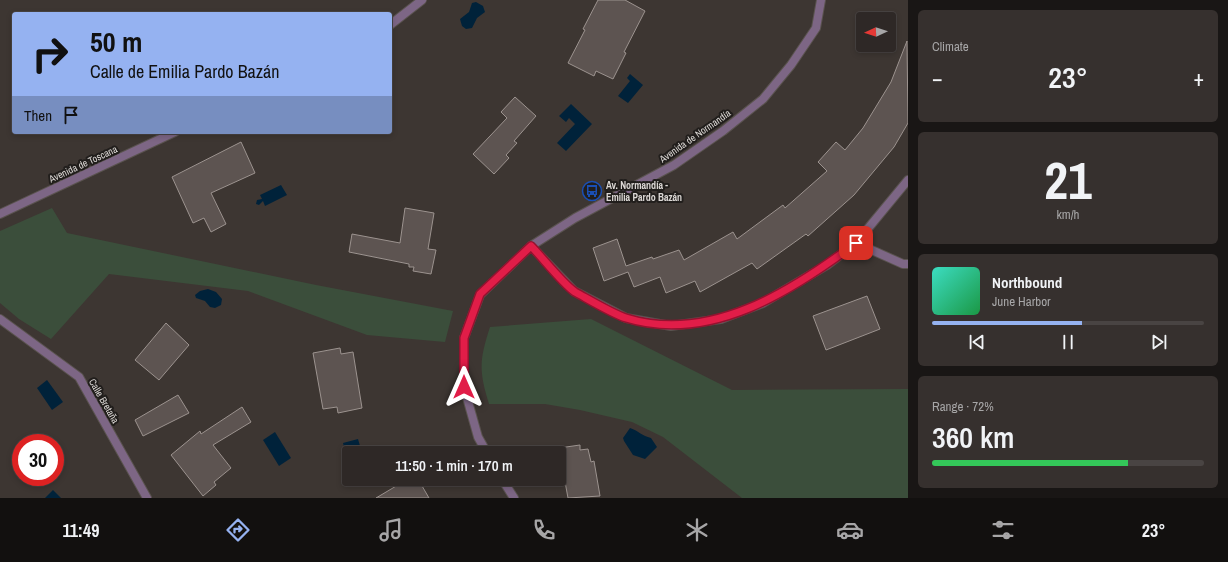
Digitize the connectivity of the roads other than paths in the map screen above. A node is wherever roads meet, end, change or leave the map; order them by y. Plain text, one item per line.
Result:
1 (422, 0) edge
2 (821, 0) edge
3 (392, 23) edge
4 (171, 134) edge
5 (908, 180) edge
6 (0, 214) edge
7 (856, 243) junction
8 (531, 246) junction
9 (908, 264) edge
10 (0, 319) edge
11 (483, 446) edge
12 (506, 486) edge
13 (147, 498) edge
14 (514, 498) edge

1 - 3 street
2 - 8 street, Avenida de Normandía
4 - 6 street, Avenida de Toscana
5 - 7 street
7 - 8 street
7 - 9 street
8 - 11 street, Avenida de Normandía
10 - 13 street, Calle Bretaña
12 - 14 street

